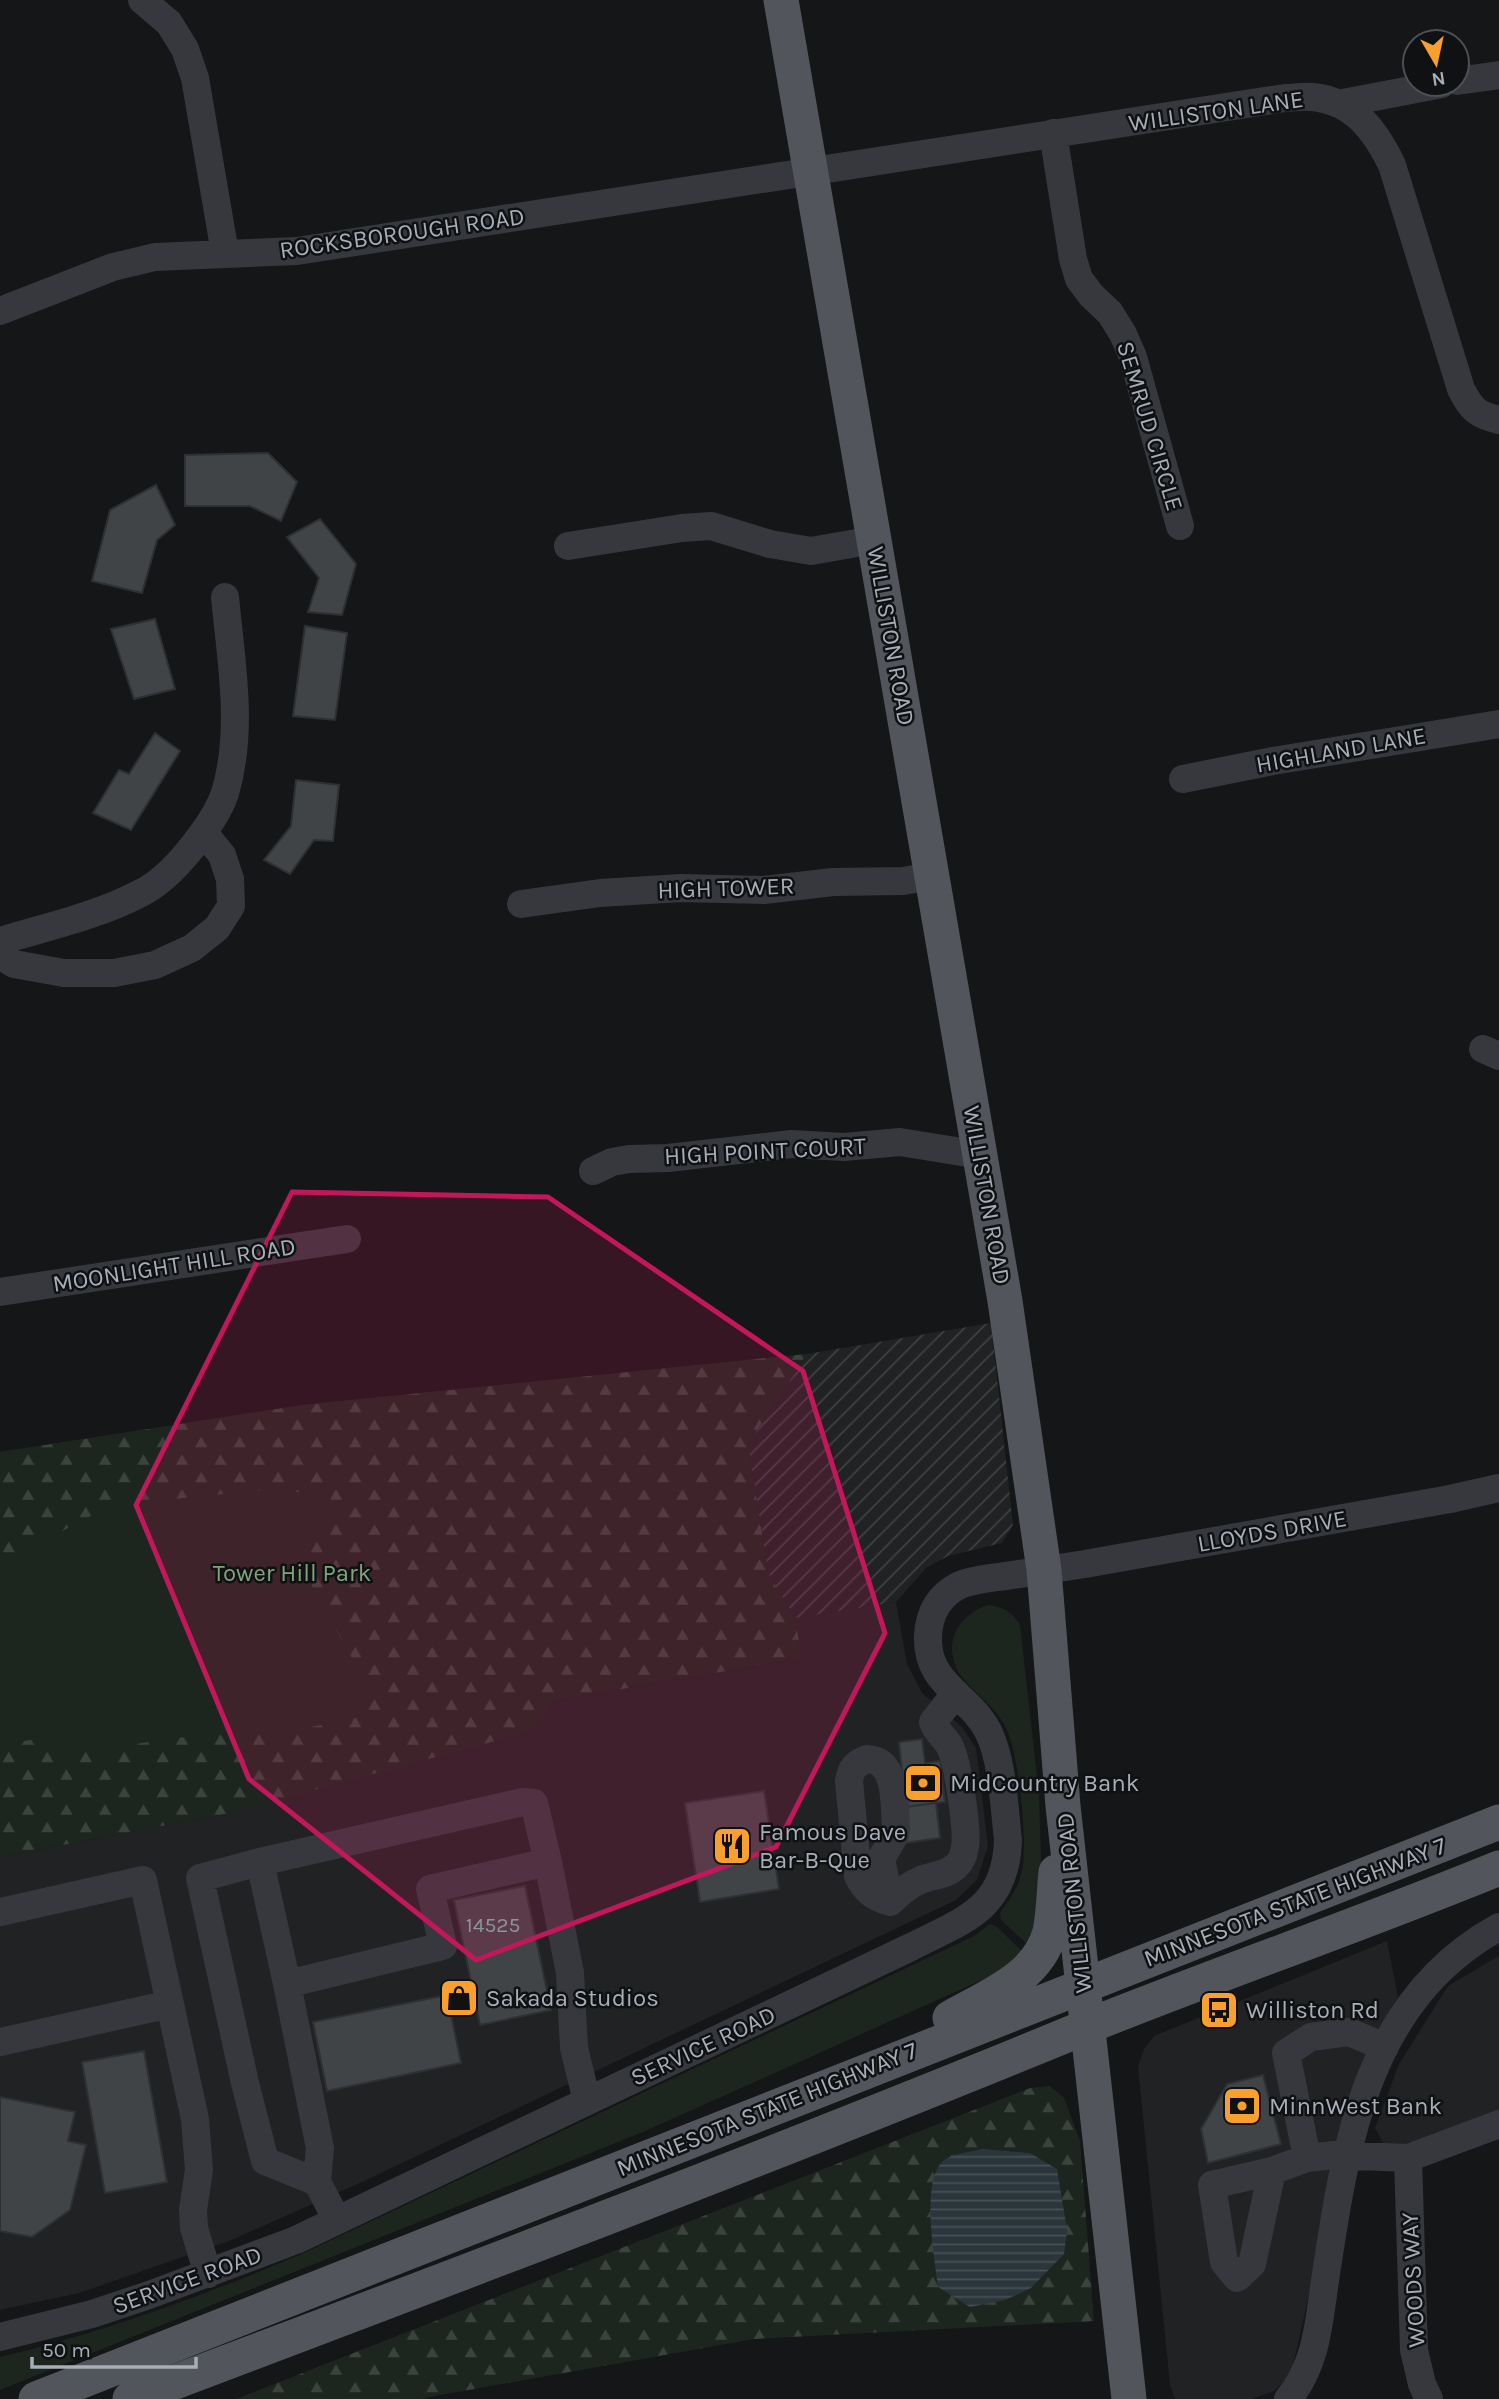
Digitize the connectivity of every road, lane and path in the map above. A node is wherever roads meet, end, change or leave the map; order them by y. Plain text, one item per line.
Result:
1 (142, 0) edge
2 (781, 0) edge
3 (1401, 92) edge
4 (1338, 104) junction
5 (1053, 133) junction
6 (810, 170) junction
7 (225, 253) junction
8 (0, 311) edge
9 (1499, 419) edge
10 (1180, 526) dead end
11 (874, 540) junction
12 (568, 547) dead end
13 (225, 597) dead end
14 (1499, 724) edge
15 (1183, 779) dead end
16 (204, 833) junction
17 (932, 876) junction
18 (521, 904) dead end
19 (0, 941) edge
20 (0, 955) edge
21 (980, 1155) junction
22 (593, 1171) dead end
23 (347, 1238) dead end
24 (0, 1292) edge
25 (1499, 1488) edge
26 (1044, 1570) junction
27 (955, 1694) junction
28 (1063, 1806) junction
29 (1499, 1822) edge
30 (548, 1861) junction
31 (260, 1862) junction
32 (1499, 1868) edge
33 (890, 1902) dead end
34 (0, 1912) edge
35 (1499, 1927) edge
36 (287, 1984) junction
37 (1084, 1984) junction
38 (170, 2004) junction
39 (1087, 2027) junction
40 (0, 2042) edge
41 (1385, 2047) junction
42 (838, 2082) junction
43 (587, 2101) junction
44 (1499, 2124) edge
45 (1346, 2154) junction
46 (1307, 2158) junction
47 (1408, 2158) junction
48 (1272, 2171) dead end
49 (317, 2182) junction
50 (337, 2220) junction
51 (208, 2274) junction
52 (0, 2337) edge
53 (37, 2399) edge
54 (130, 2399) edge
55 (1129, 2399) edge
56 (1288, 2399) edge
57 (1429, 2399) edge

1 - 7 street
2 - 6 main road, WILLISTON ROAD
3 - 4 street
4 - 5 street, WILLISTON LANE
4 - 9 street, WILLISTON LANE
5 - 6 street, WILLISTON LANE
5 - 10 street, SEMRUD CIRCLE
6 - 7 street, ROCKSBOROUGH ROAD
6 - 11 main road, WILLISTON ROAD
7 - 8 street, ROCKSBOROUGH ROAD
11 - 12 street
11 - 17 main road, WILLISTON ROAD
13 - 16 street
14 - 15 street, HIGHLAND LANE
16 - 19 street
16 - 20 street
17 - 18 street, HIGH TOWER
17 - 21 main road, WILLISTON ROAD
21 - 22 street, HIGH POINT COURT
21 - 26 main road, WILLISTON ROAD
23 - 24 street, MOONLIGHT HILL ROAD
25 - 26 street, LLOYDS DRIVE
26 - 27 street, SERVICE ROAD
26 - 28 main road, WILLISTON ROAD
27 - 33 street
27 - 43 street, SERVICE ROAD
28 - 37 main road, WILLISTON ROAD
28 - 42 main road
29 - 37 main road, MINNESOTA STATE HIGHWAY 7
30 - 31 street
30 - 36 street
30 - 43 street
31 - 36 street
31 - 49 street
32 - 39 main road, MINNESOTA STATE HIGHWAY 7
34 - 38 street
35 - 41 street
36 - 49 street
37 - 39 main road, WILLISTON ROAD
37 - 42 main road, MINNESOTA STATE HIGHWAY 7
38 - 40 street
38 - 51 street
39 - 54 main road, MINNESOTA STATE HIGHWAY 7
39 - 55 main road, WILLISTON ROAD
41 - 45 street
41 - 46 street
42 - 53 main road, MINNESOTA STATE HIGHWAY 7
43 - 50 street, SERVICE ROAD
44 - 47 street
45 - 46 street
45 - 47 street
45 - 56 street
46 - 48 street
47 - 57 street, WOODS WAY
49 - 50 street
50 - 51 street, SERVICE ROAD
51 - 52 street, SERVICE ROAD

